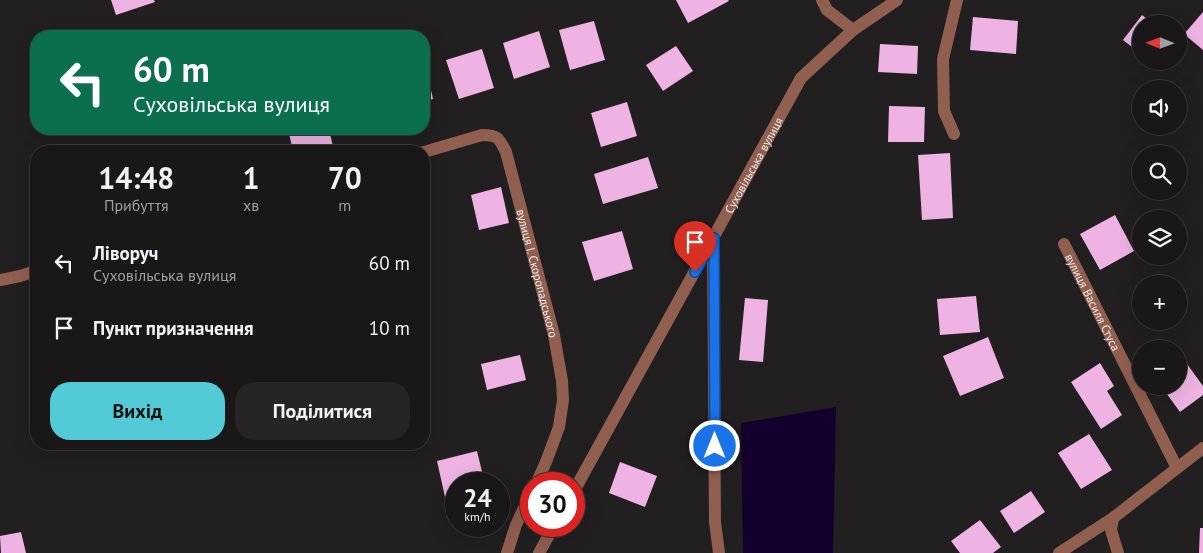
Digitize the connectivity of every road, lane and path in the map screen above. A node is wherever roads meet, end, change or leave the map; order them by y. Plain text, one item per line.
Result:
1 (822, 0) edge
2 (897, 0) edge
3 (957, 0) edge
4 (854, 30) junction
5 (954, 134) dead end
6 (430, 150) edge
7 (714, 238) junction
8 (1064, 244) dead end
9 (30, 273) edge
10 (0, 280) edge
11 (1203, 448) edge
12 (1177, 468) junction
13 (541, 472) edge
14 (585, 472) edge
15 (520, 516) edge
16 (1113, 518) junction
17 (548, 537) edge
18 (507, 553) edge
19 (539, 553) edge
20 (720, 553) edge
21 (1059, 553) edge
22 (1118, 553) edge

1 - 4 street
2 - 4 street, Суховільська вулиця
3 - 5 street
4 - 7 street, Суховільська вулиця
6 - 13 street, вулиця І. Скоропадського
7 - 14 street, Суховільська вулиця
7 - 20 street
8 - 12 street, вулиця Василя Стуса
9 - 10 street
11 - 12 street
12 - 16 street
15 - 18 street
16 - 21 street
16 - 22 street
17 - 19 street

